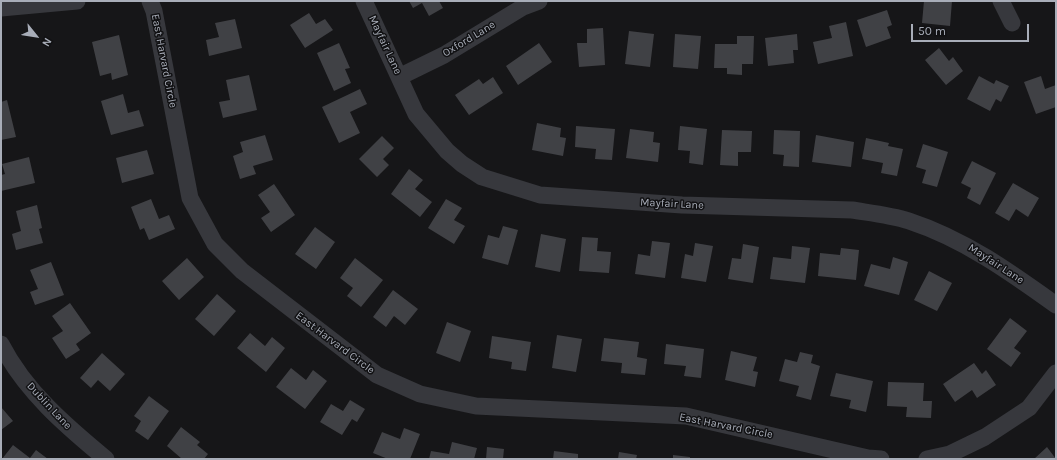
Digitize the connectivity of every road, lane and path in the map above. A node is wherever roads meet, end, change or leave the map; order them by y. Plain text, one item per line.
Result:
1 (77, 1) edge
2 (150, 1) edge
3 (364, 1) edge
4 (539, 1) edge
5 (1001, 1) edge
6 (1, 8) edge
7 (1012, 23) dead end
8 (399, 77) junction
9 (1056, 305) edge
10 (1, 344) edge
11 (1056, 373) edge
12 (106, 459) edge
13 (872, 459) edge
14 (927, 459) edge

1 - 6 street
2 - 13 street, East Harvard Circle
3 - 8 street, Mayfair Lane
4 - 8 street, Oxford Lane
5 - 7 street
8 - 9 street, Mayfair Lane
10 - 12 street, Dublin Lane
11 - 14 street

